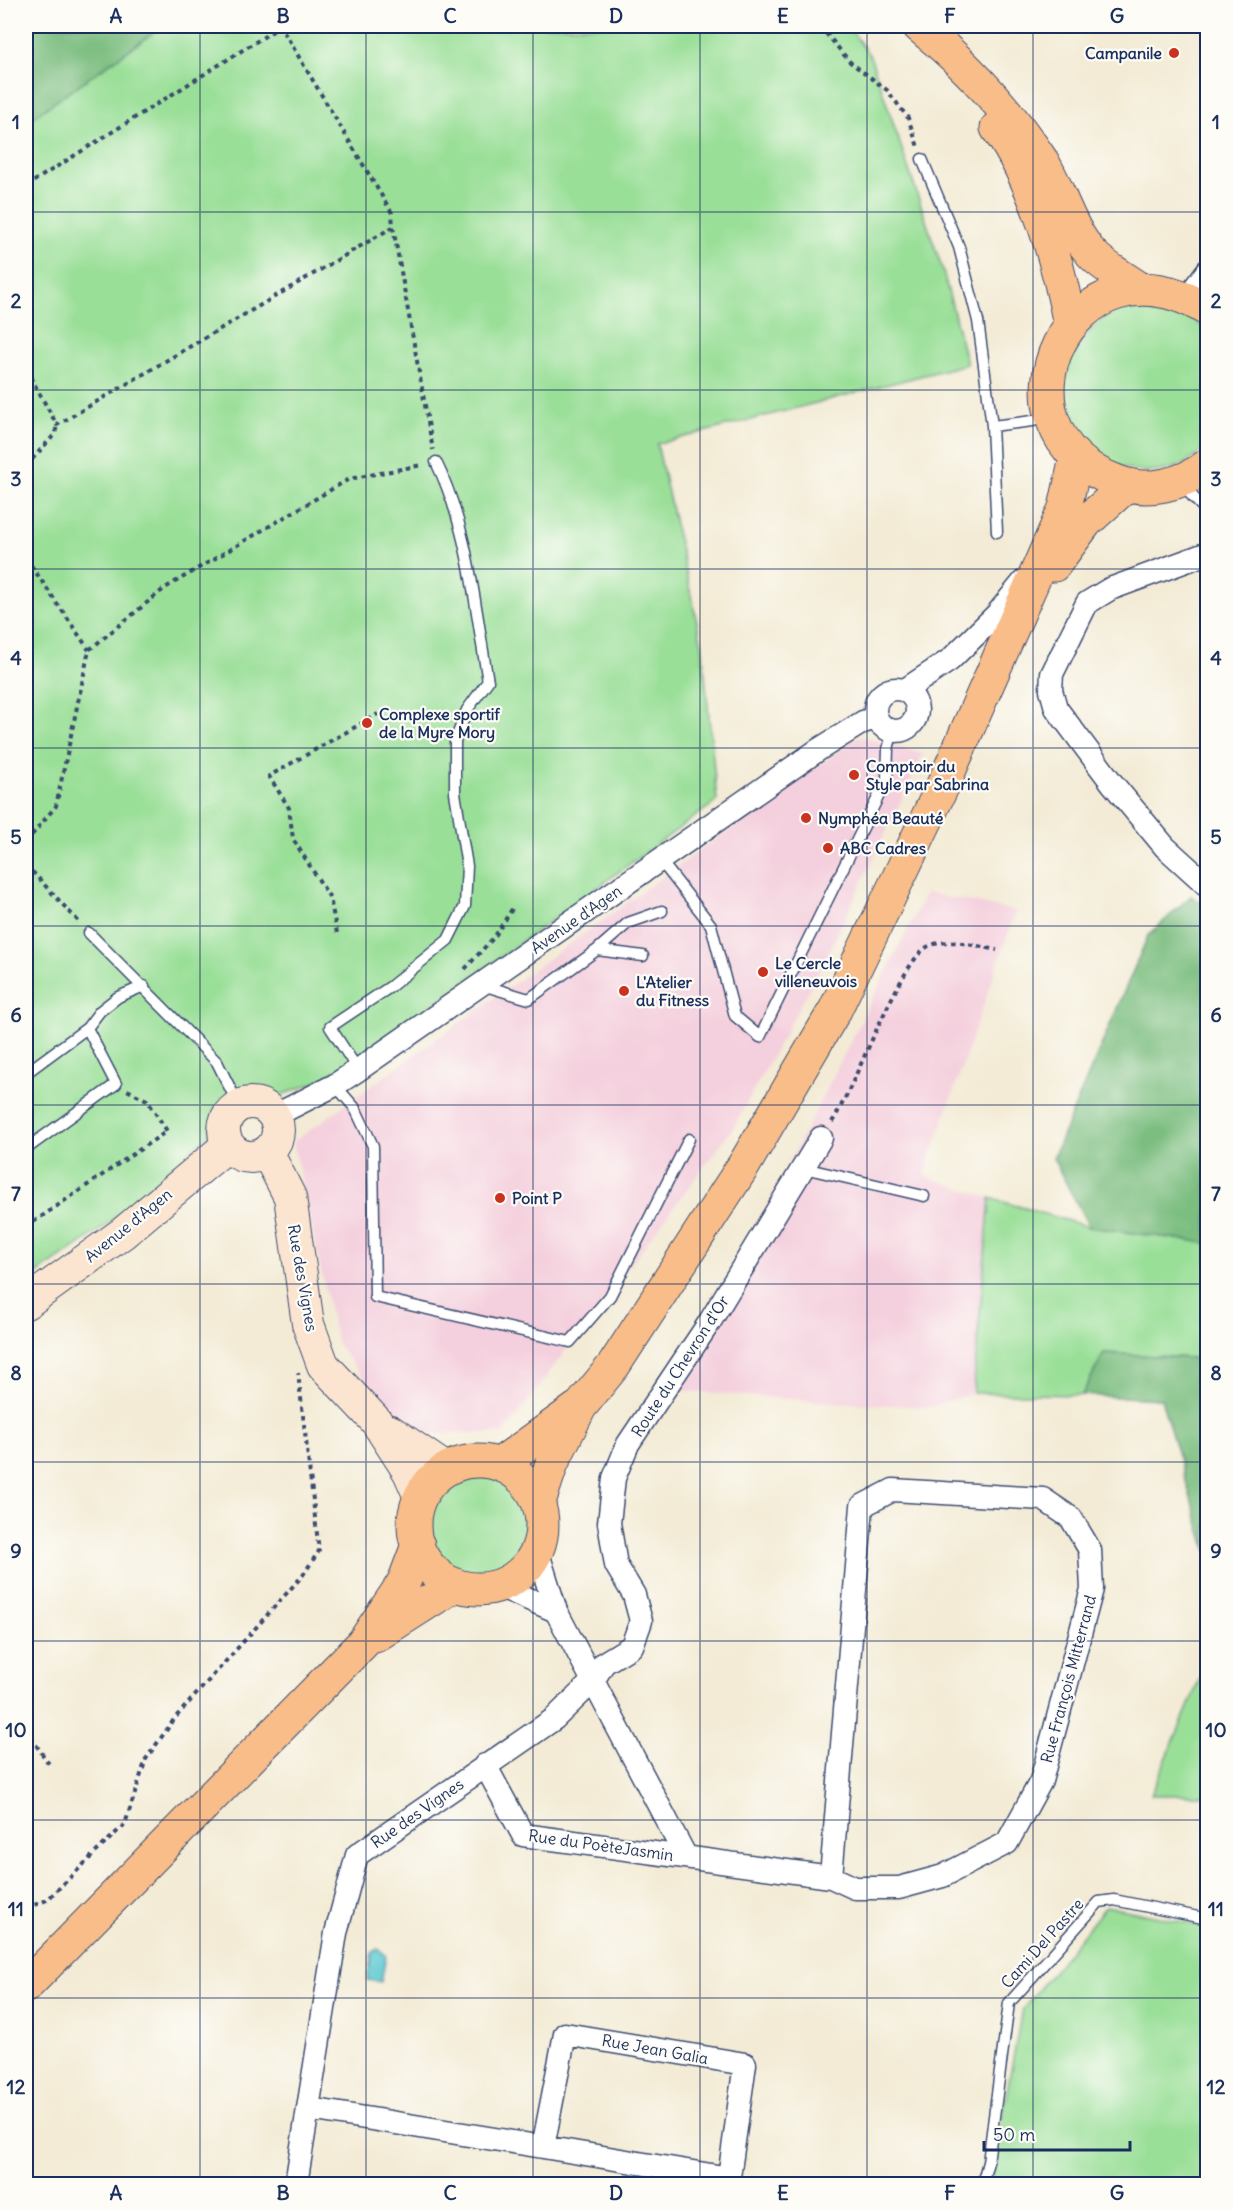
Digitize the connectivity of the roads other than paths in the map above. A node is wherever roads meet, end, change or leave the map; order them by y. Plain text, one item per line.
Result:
1 (923, 29) edge
2 (922, 159) road end
3 (1208, 270) edge
4 (1140, 289) junction
5 (1197, 304) edge
6 (1070, 325) junction
7 (1050, 412) junction
8 (992, 426) junction
9 (1076, 458) junction
10 (436, 462) road end
11 (1208, 465) edge
12 (1179, 482) junction
13 (1127, 485) junction
14 (1208, 513) edge
15 (997, 532) dead end
16 (1208, 553) edge
17 (1041, 562) junction
18 (1018, 612) junction
19 (905, 690) junction
20 (886, 733) junction
21 (660, 861) junction
22 (1208, 886) edge
23 (662, 911) dead end
24 (89, 933) road end
25 (597, 950) junction
26 (643, 956) dead end
27 (144, 986) junction
28 (474, 990) junction
29 (87, 1028) junction
30 (358, 1070) junction
31 (26, 1073) edge
32 (335, 1085) junction
33 (239, 1106) junction
34 (274, 1116) junction
35 (821, 1138) road end
36 (689, 1139) dead end
37 (228, 1145) junction
38 (26, 1149) edge
39 (267, 1152) junction
40 (804, 1168) junction
41 (924, 1196) dead end
42 (26, 1303) edge
43 (580, 1407) junction
44 (376, 1422) junction
45 (500, 1464) junction
46 (446, 1469) junction
47 (420, 1497) junction
48 (539, 1502) junction
49 (418, 1545) junction
50 (537, 1551) junction
51 (455, 1585) junction
52 (499, 1586) junction
53 (555, 1611) junction
54 (363, 1643) junction
55 (593, 1681) junction
56 (485, 1765) junction
57 (686, 1857) junction
58 (831, 1877) junction
59 (1208, 1919) edge
60 (26, 1986) edge
61 (310, 2109) junction
62 (543, 2147) junction
63 (729, 2181) edge
64 (296, 2184) edge
65 (982, 2184) edge

1 - 4 main road
1 - 6 main road
2 - 8 lane
3 - 5 street
4 - 5 main road
4 - 6 main road
6 - 7 main road
7 - 8 lane
7 - 9 main road
8 - 15 lane
9 - 13 main road
9 - 17 main road
10 - 30 lane
11 - 12 main road
12 - 13 main road
12 - 14 lane
13 - 18 main road
16 - 22 street
17 - 18 main road
17 - 19 street
18 - 43 main road
19 - 20 street
19 - 20 street
20 - 21 street, Avenue d'Agen
20 - 21 lane
21 - 28 street, Avenue d'Agen
23 - 25 lane
24 - 27 lane
25 - 26 lane
25 - 28 lane
27 - 29 lane
27 - 33 lane
28 - 30 street, Avenue d'Agen
29 - 31 lane
29 - 38 lane
30 - 32 street, Avenue d'Agen
32 - 34 street, Avenue d'Agen
32 - 36 lane
33 - 34 main road
33 - 37 main road
34 - 39 main road
35 - 40 street, Route du Chevron d'Or
37 - 39 main road
37 - 42 main road, Avenue d'Agen
39 - 44 main road, Rue des Vignes
40 - 41 lane
40 - 55 street, Route du Chevron d'Or
43 - 45 main road
43 - 48 main road
44 - 46 main road, Rue des Vignes
44 - 47 main road, Rue des Vignes
45 - 46 main road
45 - 48 main road
46 - 47 main road
47 - 49 main road
48 - 50 main road
49 - 51 main road
49 - 54 main road
50 - 52 main road
50 - 53 street
51 - 52 main road
51 - 54 main road
52 - 53 street
53 - 55 street
54 - 60 main road
55 - 56 street, Rue des Vignes
55 - 57 street
56 - 57 street, Rue du PoèteJasmin
56 - 61 street, Rue des Vignes
57 - 58 street, Rue François Mitterrand
58 - 58 street, Rue François Mitterrand
59 - 65 lane, Cami Del Pastre
61 - 62 street, Rue Jean Galia
61 - 64 street, Rue des Vignes
62 - 63 street, Rue Jean Galia
62 - 63 street, Rue Jean Galia

